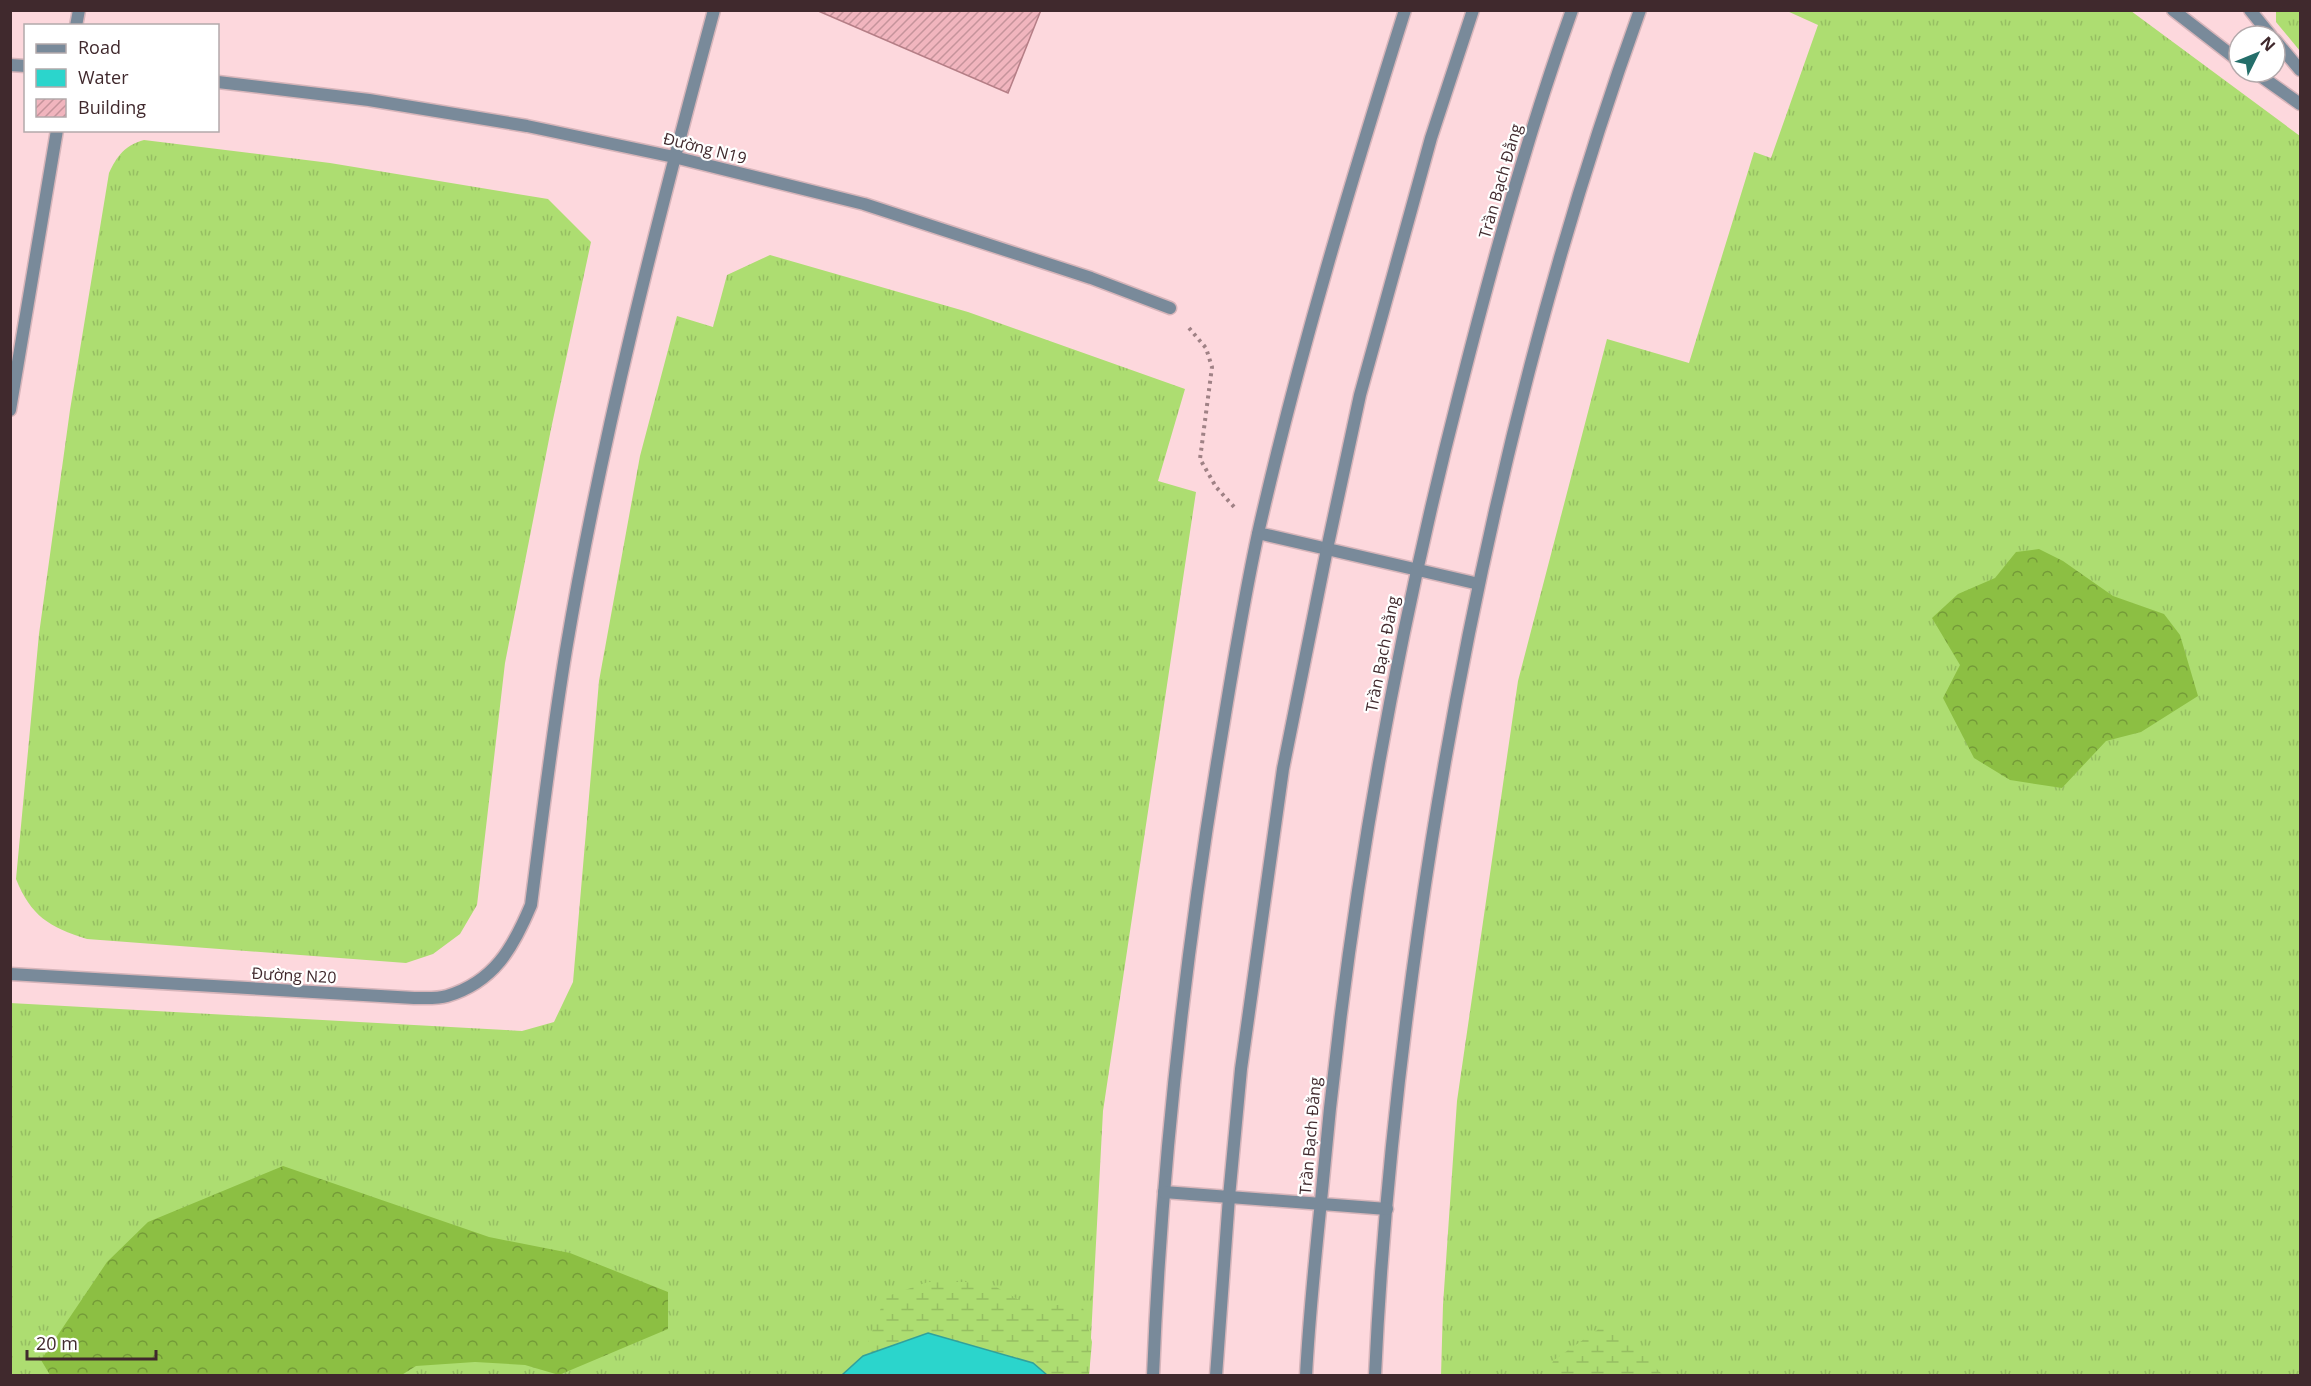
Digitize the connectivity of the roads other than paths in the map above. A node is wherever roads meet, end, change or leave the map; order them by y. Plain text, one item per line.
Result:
1 (714, 10) edge
2 (1405, 10) edge
3 (1473, 10) edge
4 (1572, 10) edge
5 (1640, 10) edge
6 (2173, 10) edge
7 (2250, 10) edge
8 (2261, 24) edge
9 (2227, 52) edge
10 (2287, 54) edge
11 (2301, 70) edge
12 (219, 82) edge
13 (2272, 84) edge
14 (2301, 104) edge
15 (57, 132) edge
16 (674, 157) junction
17 (1170, 308) road end
18 (10, 410) edge
19 (1258, 533) junction
20 (1327, 549) junction
21 (1416, 570) junction
22 (1479, 584) junction
23 (10, 974) edge
24 (1164, 1192) junction
25 (1229, 1197) junction
26 (1320, 1204) junction
27 (1387, 1209) junction
28 (1153, 1376) edge
29 (1216, 1376) edge
30 (1306, 1376) edge
31 (1374, 1376) edge

1 - 16 street, Đường N20
2 - 19 street
3 - 20 street
4 - 21 street, Trần Bạch Đằng
5 - 22 street
6 - 9 street
7 - 8 street
10 - 11 street
12 - 16 street, Đường N19
13 - 14 street
15 - 18 street
16 - 17 street, Đường N19
16 - 23 street, Đường N20
19 - 20 street
19 - 24 street
20 - 21 street
20 - 25 street
21 - 22 street
21 - 26 street, Trần Bạch Đằng
22 - 27 street
24 - 25 street
24 - 28 street
25 - 26 street
25 - 29 street
26 - 27 street
26 - 30 street, Trần Bạch Đằng
27 - 31 street

